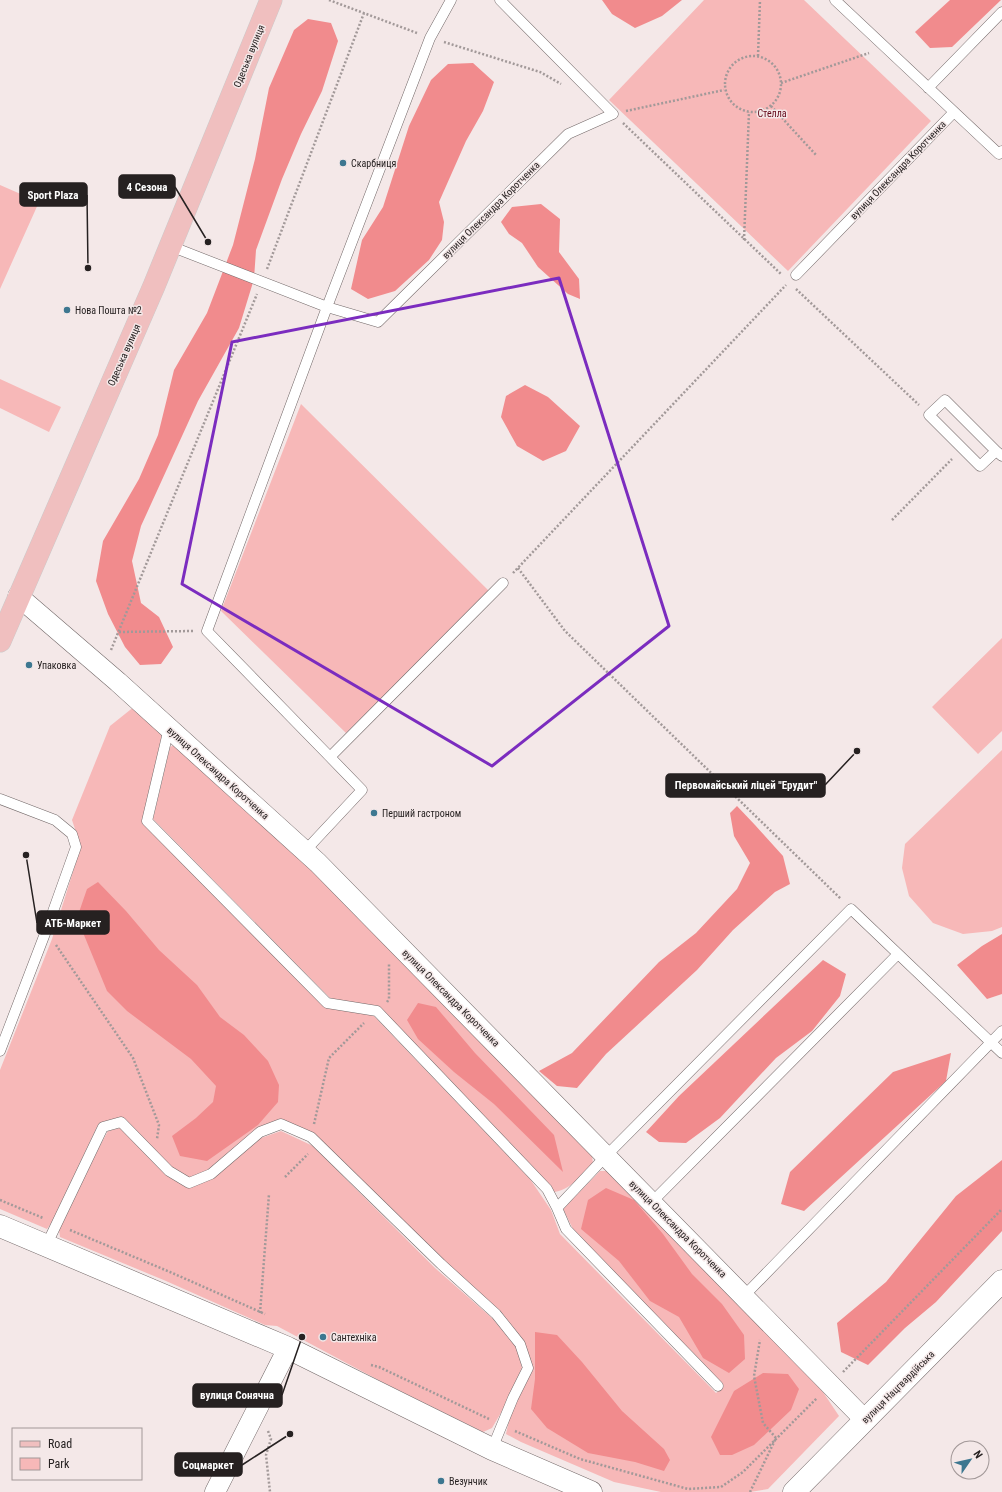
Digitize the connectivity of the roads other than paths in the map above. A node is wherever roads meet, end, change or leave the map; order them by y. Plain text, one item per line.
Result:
1 (272, 0) edge
2 (451, 0) edge
3 (500, 0) edge
4 (835, 0) edge
5 (1002, 12) edge
6 (928, 88) junction
7 (954, 112) junction
8 (1002, 151) edge
9 (170, 246) junction
10 (792, 278) road end
11 (326, 307) junction
12 (999, 454) edge
13 (503, 583) road end
14 (18, 596) junction
15 (0, 641) edge
16 (169, 728) junction
17 (330, 757) junction
18 (0, 799) edge
19 (305, 851) junction
20 (898, 954) junction
21 (1002, 1031) edge
22 (991, 1042) junction
23 (0, 1051) edge
24 (1002, 1053) edge
25 (606, 1156) junction
26 (652, 1202) junction
27 (557, 1208) junction
28 (0, 1226) edge
29 (46, 1246) junction
30 (1002, 1281) edge
31 (744, 1296) junction
32 (288, 1348) junction
33 (718, 1386) dead end
34 (866, 1420) junction
35 (492, 1449) junction
36 (215, 1492) edge
37 (591, 1492) edge
38 (794, 1492) edge

1 - 9 main road, Одеська вулиця
2 - 11 lane
3 - 11 lane, вулиця Олександра Коротченка
4 - 6 lane
5 - 6 lane
6 - 7 lane
7 - 8 lane, вулиця Олександра Коротченка
7 - 10 lane, вулиця Олександра Коротченка
9 - 11 lane
9 - 14 main road, Одеська вулиця
11 - 17 lane
12 - 12 lane
13 - 17 lane
14 - 15 main road, Одеська вулиця
14 - 16 street, вулиця Олександра Коротченка
16 - 19 street, вулиця Олександра Коротченка
16 - 27 lane
17 - 19 lane
18 - 23 lane
19 - 25 street, вулиця Олександра Коротченка
20 - 22 lane
20 - 25 lane
20 - 26 lane
21 - 22 lane
22 - 24 lane
22 - 31 lane
25 - 26 street, вулиця Олександра Коротченка
25 - 27 lane
26 - 31 street, вулиця Олександра Коротченка
27 - 33 lane
28 - 29 street
29 - 32 street
29 - 35 lane
30 - 34 street, вулиця Нацгвардійська
31 - 34 street, вулиця Олександра Коротченка
32 - 35 street
32 - 36 street
34 - 38 street, вулиця Нацгвардійська
35 - 37 street

